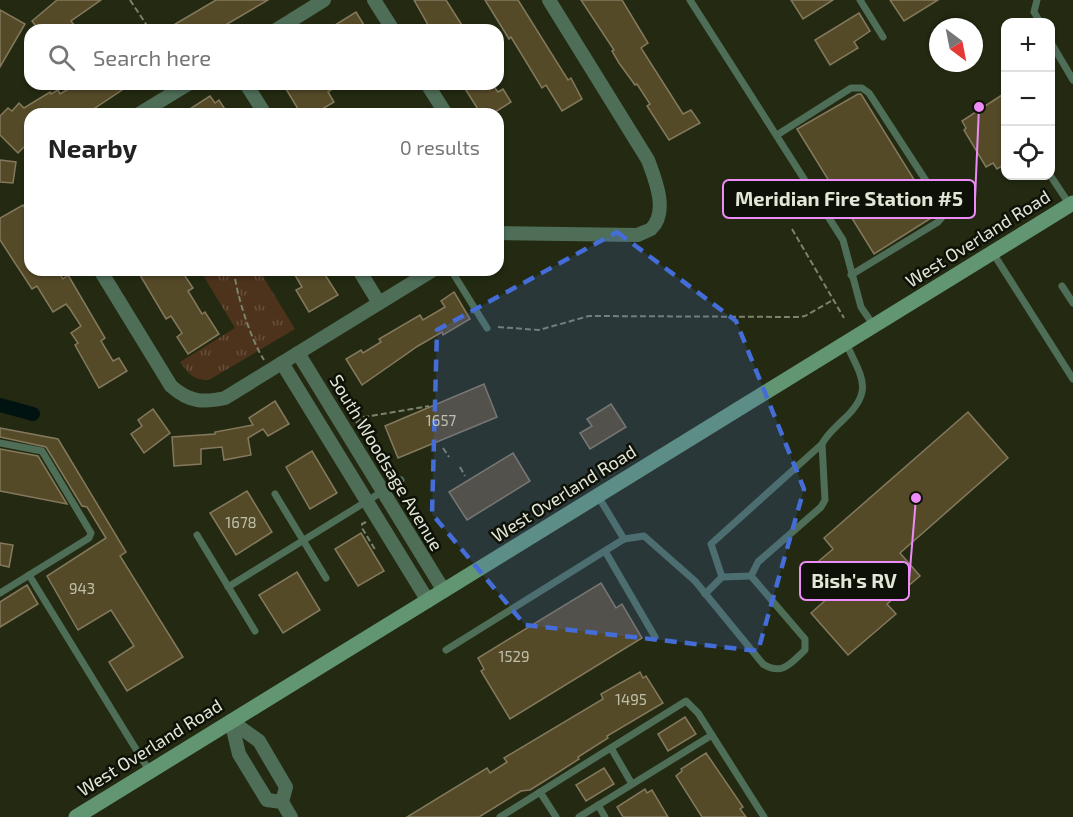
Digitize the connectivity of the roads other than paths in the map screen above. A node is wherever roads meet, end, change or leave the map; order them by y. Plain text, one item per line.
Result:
1 (324, 0) edge
2 (374, 0) edge
3 (549, 0) edge
4 (690, 0) edge
5 (860, 0) edge
6 (1037, 0) edge
7 (1038, 18) edge
8 (286, 24) edge
9 (389, 24) edge
10 (883, 37) dead end
11 (1055, 49) edge
12 (1073, 80) edge
13 (178, 90) edge
14 (250, 90) edge
15 (431, 90) edge
16 (150, 108) edge
17 (261, 108) edge
18 (442, 108) edge
19 (777, 135) junction
20 (1054, 180) edge
21 (1071, 204) edge
22 (504, 230) edge
23 (993, 253) junction
24 (851, 275) junction
25 (104, 276) edge
26 (363, 276) edge
27 (423, 276) edge
28 (455, 276) edge
29 (1062, 286) dead end
30 (379, 303) junction
31 (1073, 303) edge
32 (874, 326) junction
33 (487, 328) road end
34 (846, 343) junction
35 (298, 353) junction
36 (282, 363) junction
37 (1073, 380) edge
38 (0, 443) edge
39 (822, 444) junction
40 (401, 480) dead end
41 (382, 491) junction
42 (275, 494) dead end
43 (598, 496) junction
44 (367, 501) junction
45 (197, 535) dead end
46 (624, 539) junction
47 (303, 540) junction
48 (605, 551) junction
49 (29, 575) junction
50 (752, 576) junction
51 (722, 577) junction
52 (326, 578) dead end
53 (228, 587) junction
54 (444, 591) junction
55 (0, 592) edge
56 (705, 594) junction
57 (428, 601) junction
58 (255, 631) dead end
59 (655, 637) dead end
60 (446, 650) dead end
61 (231, 721) junction
62 (712, 735) junction
63 (611, 748) junction
64 (150, 772) junction
65 (632, 784) junction
66 (540, 792) junction
67 (282, 802) junction
68 (598, 806) junction
69 (76, 817) edge
70 (291, 817) edge
71 (500, 817) edge
72 (556, 817) edge
73 (579, 817) edge
74 (605, 817) edge
75 (764, 817) edge

1 - 8 street
2 - 9 street
3 - 22 street
4 - 19 lane
5 - 10 lane
6 - 7 lane
11 - 12 lane
13 - 16 street
14 - 17 street
15 - 18 street
19 - 24 lane
19 - 24 lane
20 - 21 lane
21 - 23 street, West Overland Road
23 - 32 street, West Overland Road
23 - 37 lane
24 - 32 lane
25 - 36 street
26 - 30 street
27 - 30 street
28 - 33 lane
29 - 31 lane
30 - 35 street
32 - 34 street, West Overland Road
34 - 39 lane
34 - 43 street, West Overland Road
35 - 36 street
35 - 41 street, South Woodsage Avenue
36 - 44 street, South Woodsage Avenue
38 - 49 lane
39 - 50 lane
39 - 51 lane
40 - 41 lane
41 - 44 lane
41 - 54 street, South Woodsage Avenue
42 - 47 lane
43 - 46 lane
43 - 54 street, West Overland Road
44 - 47 lane
44 - 57 street, South Woodsage Avenue
45 - 53 lane
46 - 48 lane
46 - 56 lane
47 - 52 lane
47 - 53 lane
48 - 59 lane
48 - 60 lane
49 - 55 lane
49 - 64 lane
50 - 51 lane
50 - 56 lane
51 - 56 lane
53 - 58 lane
54 - 57 street, West Overland Road
57 - 61 street, West Overland Road
61 - 64 street, West Overland Road
61 - 67 street
61 - 67 street
62 - 63 lane
62 - 65 lane
62 - 75 lane
63 - 65 lane
63 - 66 lane
64 - 69 street, West Overland Road
65 - 68 lane
66 - 71 lane
66 - 72 lane
67 - 70 street
68 - 73 lane
68 - 74 lane

